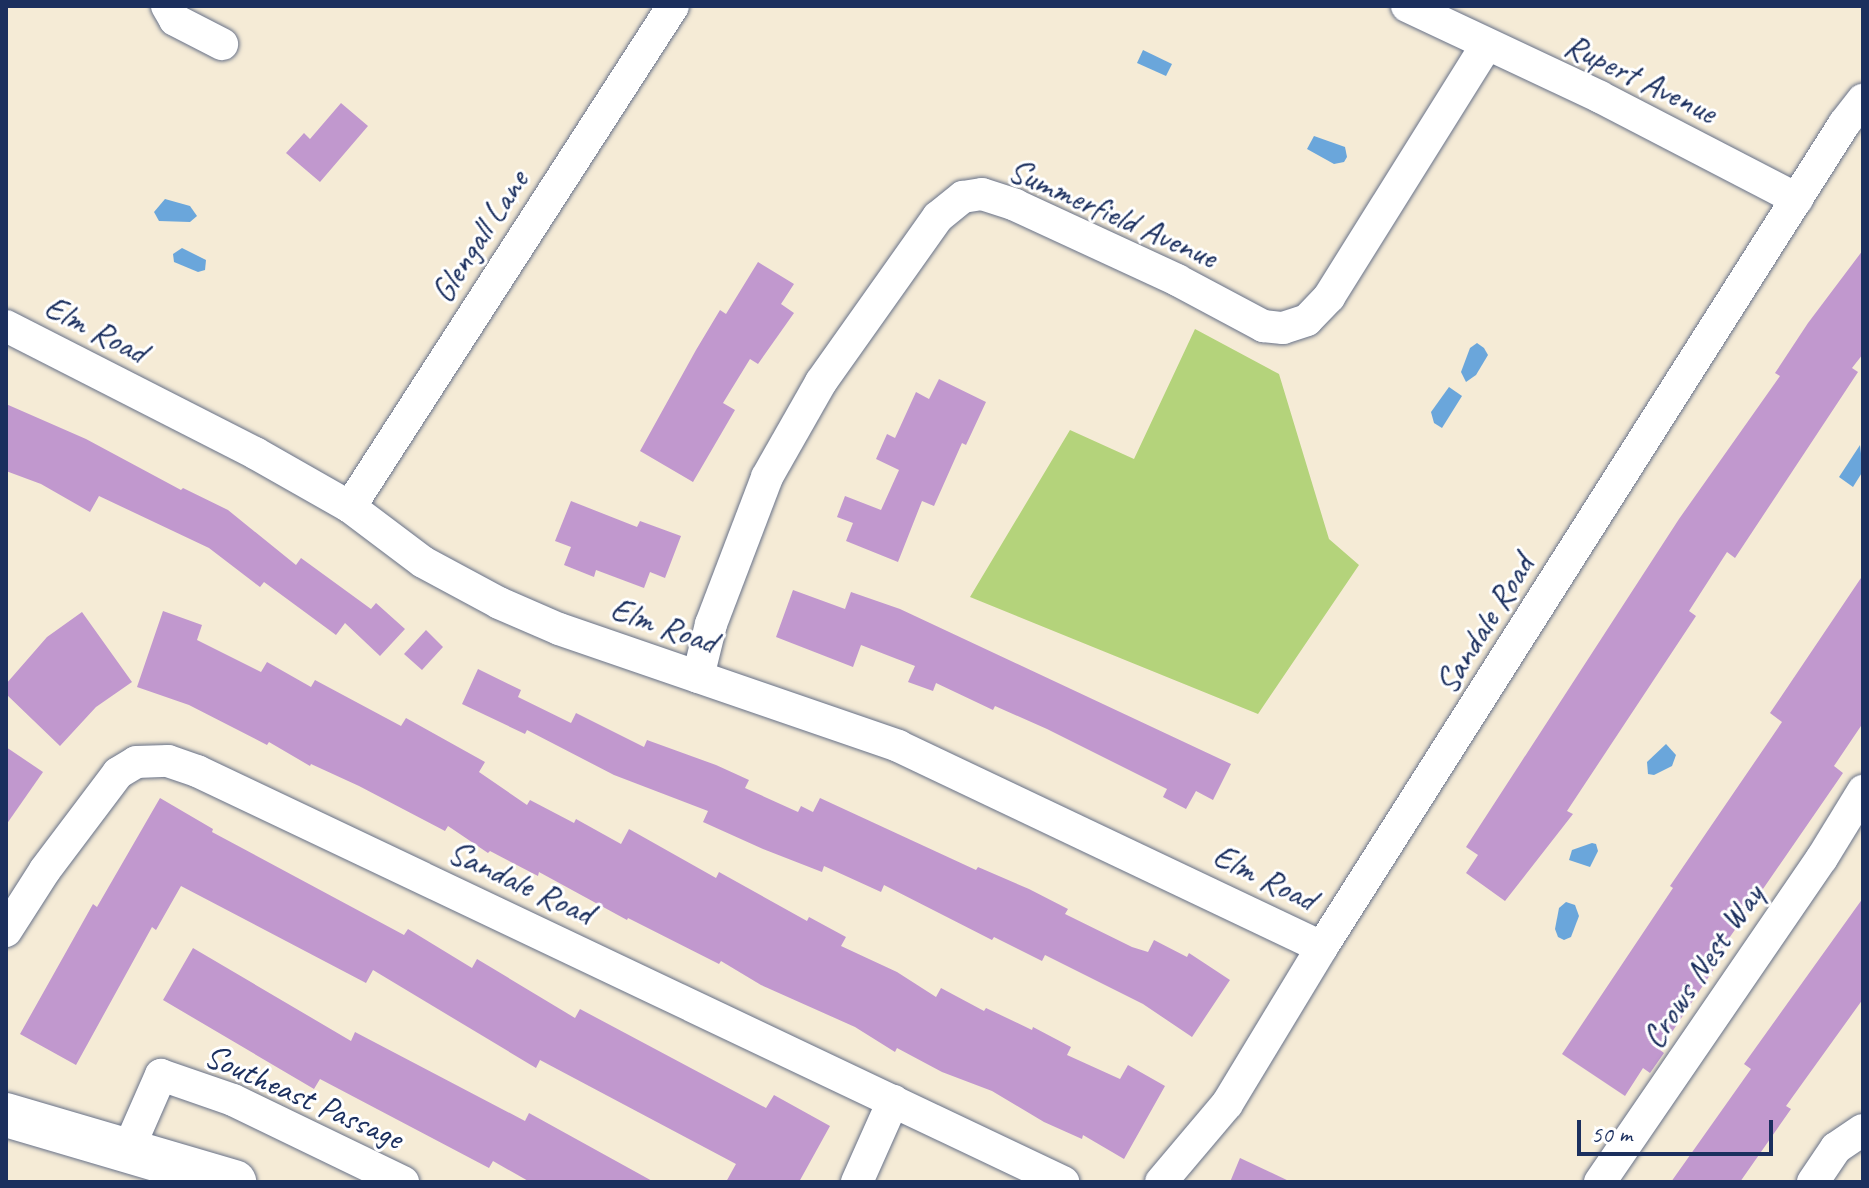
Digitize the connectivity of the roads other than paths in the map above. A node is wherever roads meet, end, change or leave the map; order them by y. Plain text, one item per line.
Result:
1 (167, 6) edge
2 (1407, 6) edge
3 (665, 9) edge
4 (222, 44) dead end
5 (1486, 46) junction
6 (1863, 100) edge
7 (1797, 199) junction
8 (6, 326) edge
9 (350, 507) junction
10 (698, 677) junction
11 (1863, 791) edge
12 (6, 931) edge
13 (1322, 947) junction
14 (893, 1101) junction
15 (6, 1115) edge
16 (1863, 1130) edge
17 (128, 1150) junction
18 (229, 1181) edge
19 (403, 1182) edge
20 (857, 1182) edge
21 (1063, 1182) edge
22 (1161, 1182) edge
23 (1600, 1182) edge
24 (1813, 1182) edge

1 - 4 street
2 - 5 street, Rupert Avenue
3 - 9 street, Glengall Lane
5 - 7 street, Rupert Avenue
5 - 10 street, Summerfield Avenue
6 - 7 street, Sandale Road
7 - 13 street, Sandale Road
8 - 9 street, Elm Road
9 - 10 street, Elm Road
10 - 13 street, Elm Road
11 - 23 street, Crows Nest Way
12 - 14 street, Sandale Road
13 - 22 street, Sandale Road
14 - 20 street
14 - 21 street, Sandale Road
15 - 17 street
16 - 24 street
17 - 18 street
17 - 19 street, Southeast Passage

